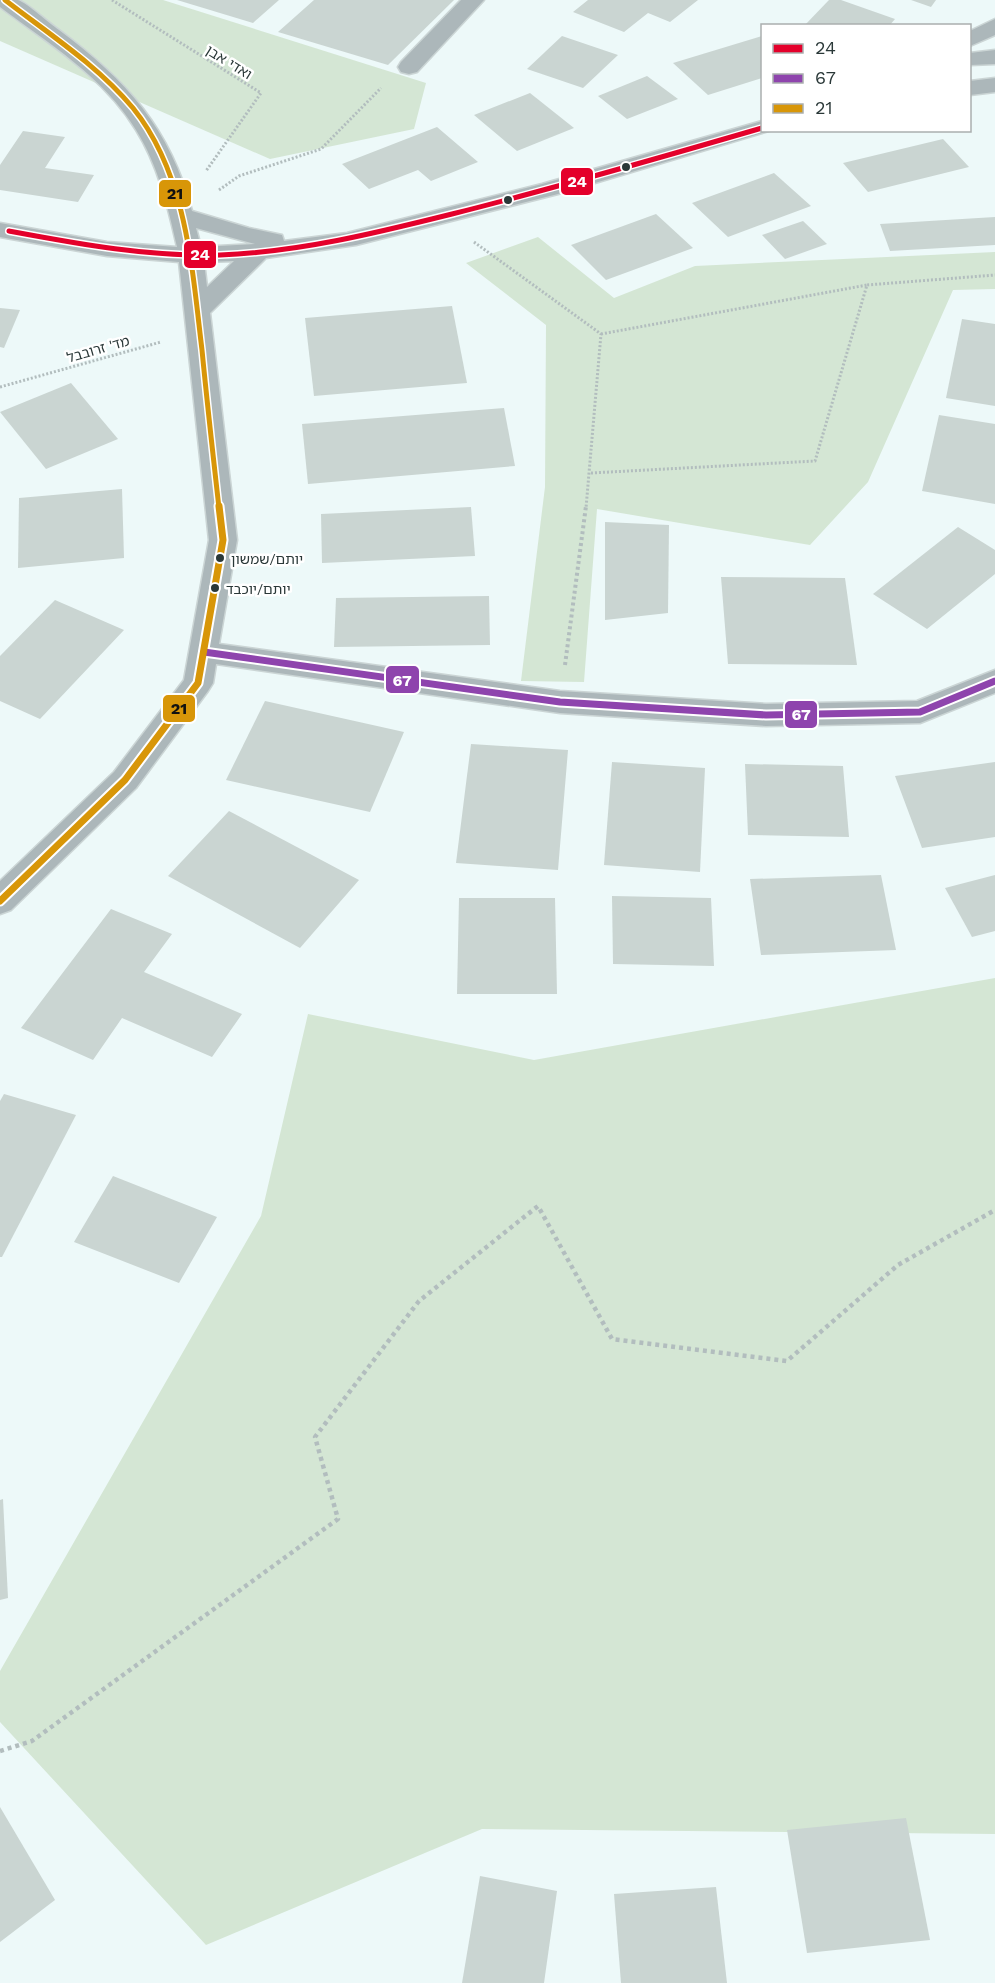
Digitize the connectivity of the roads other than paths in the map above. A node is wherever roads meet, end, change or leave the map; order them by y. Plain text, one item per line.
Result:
1 (5, 0) edge
2 (473, 0) edge
3 (995, 26) edge
4 (971, 39) edge
5 (995, 57) edge
6 (971, 59) edge
7 (409, 67) road end
8 (995, 85) edge
9 (971, 88) edge
10 (761, 128) edge
11 (182, 216) junction
12 (0, 230) edge
13 (347, 240) junction
14 (107, 249) junction
15 (259, 251) junction
16 (191, 256) junction
17 (199, 321) junction
18 (204, 652) junction
19 (995, 681) edge
20 (0, 902) edge

1 - 11 street
2 - 7 street
3 - 4 street
5 - 6 street
8 - 9 street
10 - 13 street
11 - 13 street
11 - 14 street
11 - 16 street
12 - 14 street
13 - 15 street
14 - 16 street
14 - 17 street
15 - 16 street
15 - 17 street
16 - 17 street
17 - 18 street
18 - 19 street
18 - 20 street

